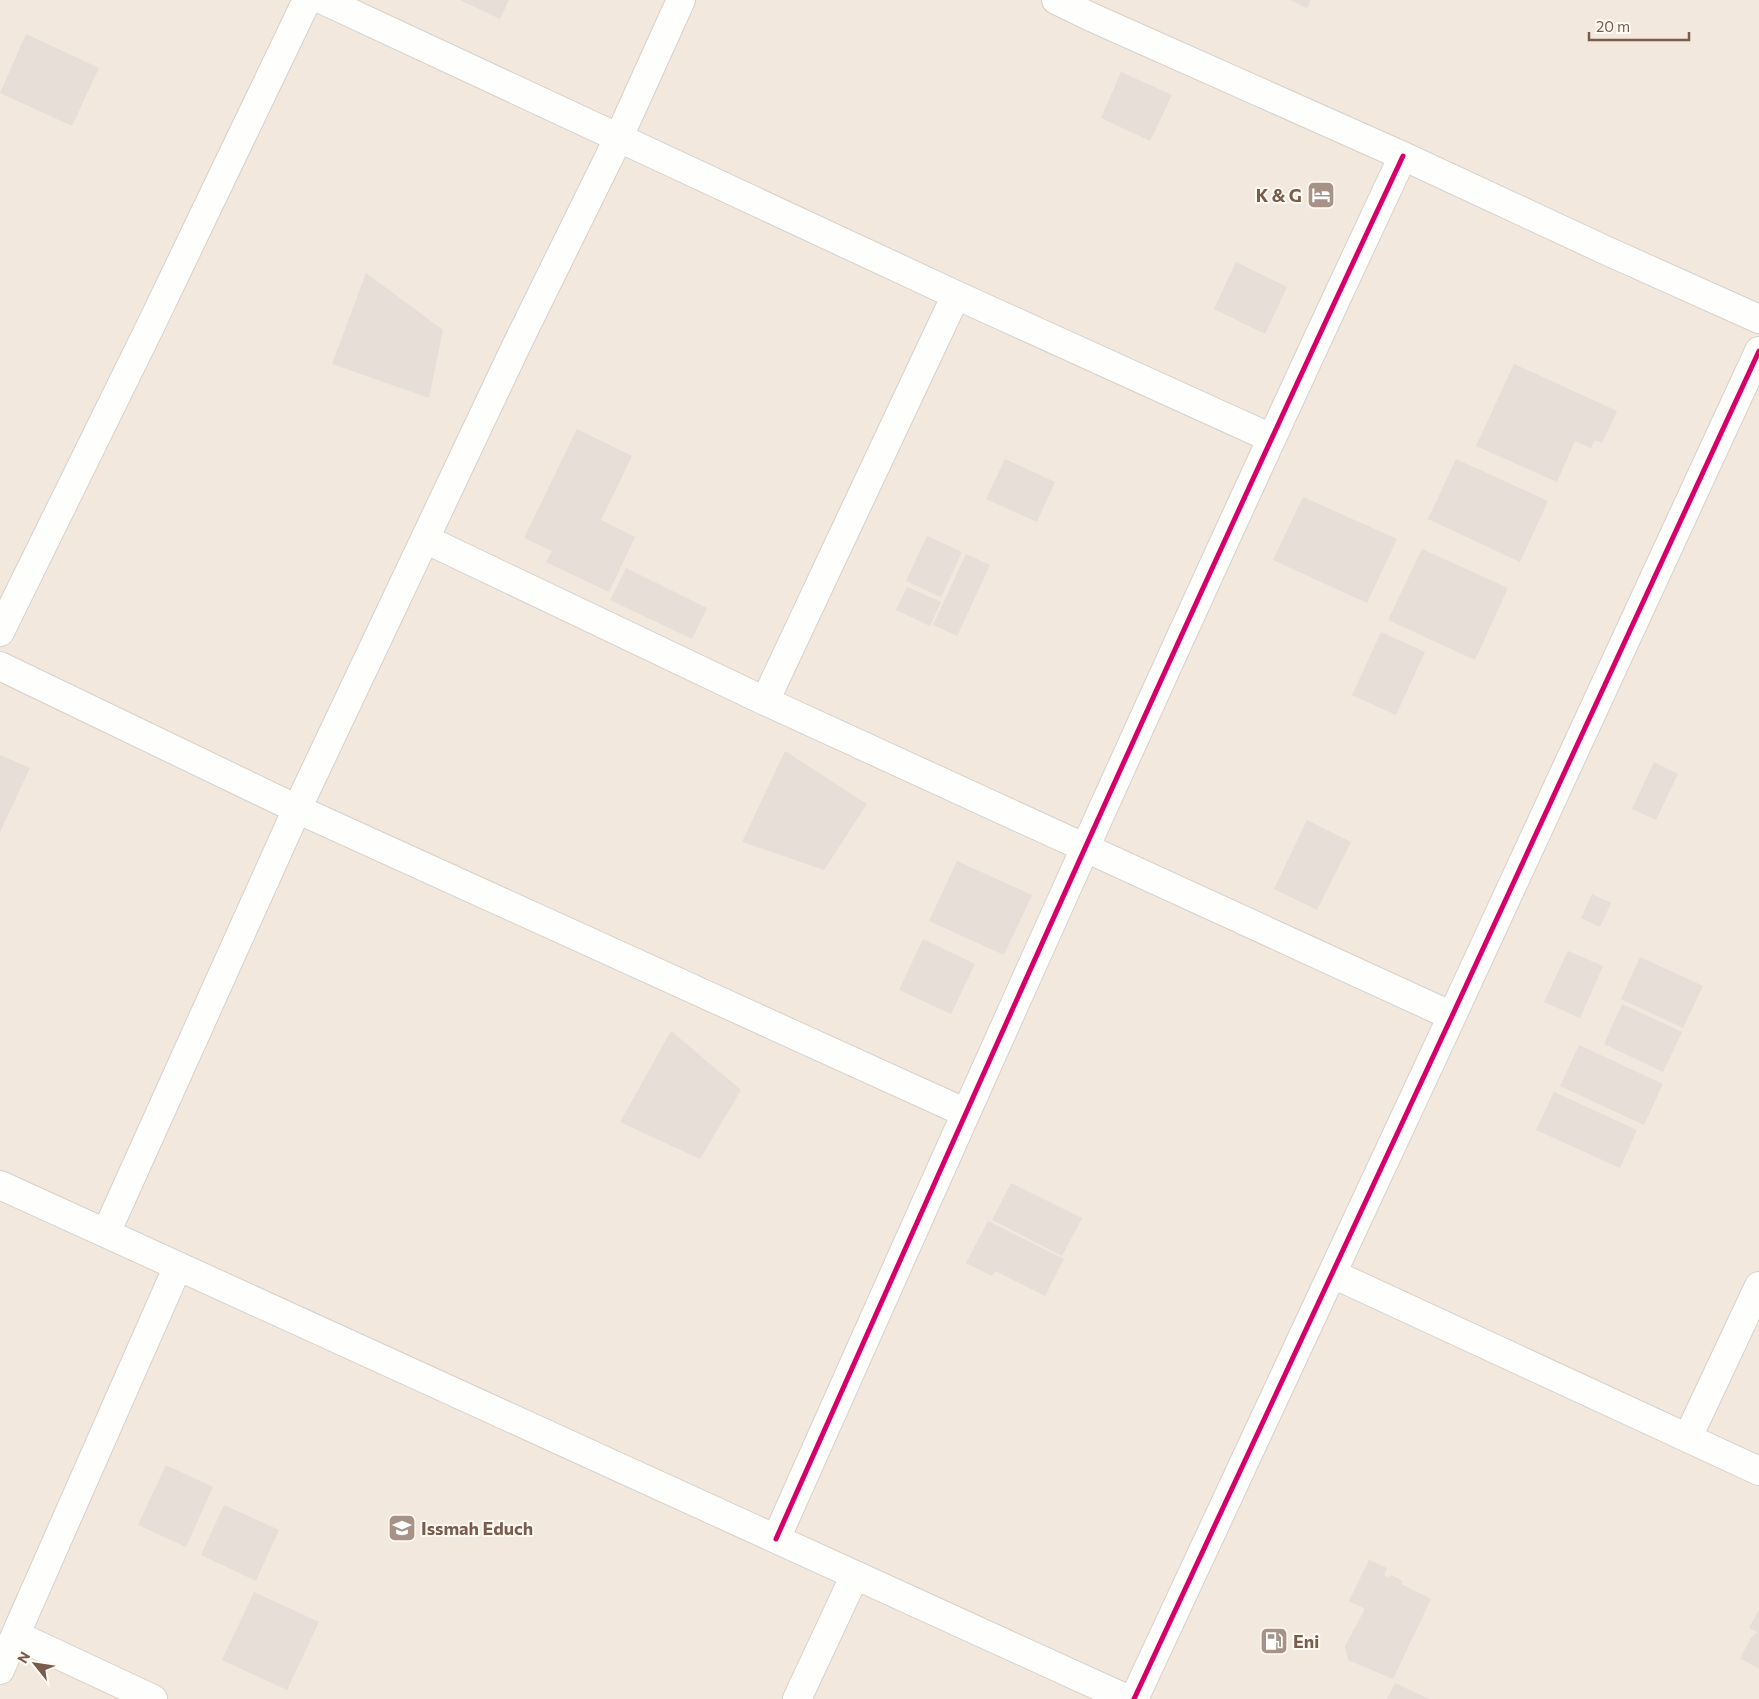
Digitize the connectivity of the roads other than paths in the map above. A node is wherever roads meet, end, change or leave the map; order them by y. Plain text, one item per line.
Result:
1 (307, 0) edge
2 (323, 0) edge
3 (681, 0) edge
4 (1056, 0) edge
5 (618, 139) junction
6 (1403, 156) junction
7 (956, 295) junction
8 (1759, 319) edge
9 (1759, 351) edge
10 (1271, 438) junction
11 (425, 539) junction
12 (0, 632) edge
13 (0, 666) edge
14 (765, 701) junction
15 (297, 809) junction
16 (1086, 848) junction
17 (1452, 1016) junction
18 (966, 1113) junction
19 (0, 1185) edge
20 (106, 1233) junction
21 (178, 1266) junction
22 (1333, 1274) junction
23 (1759, 1286) edge
24 (1688, 1438) junction
25 (1759, 1471) edge
26 (776, 1539) junction
27 (855, 1575) junction
28 (16, 1635) junction
29 (0, 1670) edge
30 (153, 1699) edge
31 (797, 1699) edge
32 (1127, 1699) edge
33 (1134, 1699) edge

1 - 12 street
2 - 5 street
3 - 5 street
4 - 6 street
5 - 7 street
5 - 11 street
6 - 8 street
6 - 10 street
7 - 10 street
7 - 14 street
9 - 17 street
10 - 16 street
11 - 14 street
11 - 15 street
13 - 15 street
14 - 16 street
15 - 18 street
15 - 20 street
16 - 17 street
16 - 18 street
17 - 22 street
18 - 26 street
19 - 20 street
20 - 21 street
21 - 26 street
21 - 28 street
22 - 24 street
22 - 33 street
23 - 24 street
24 - 25 street
26 - 27 street
27 - 31 street
27 - 32 street
28 - 29 street
28 - 30 street

